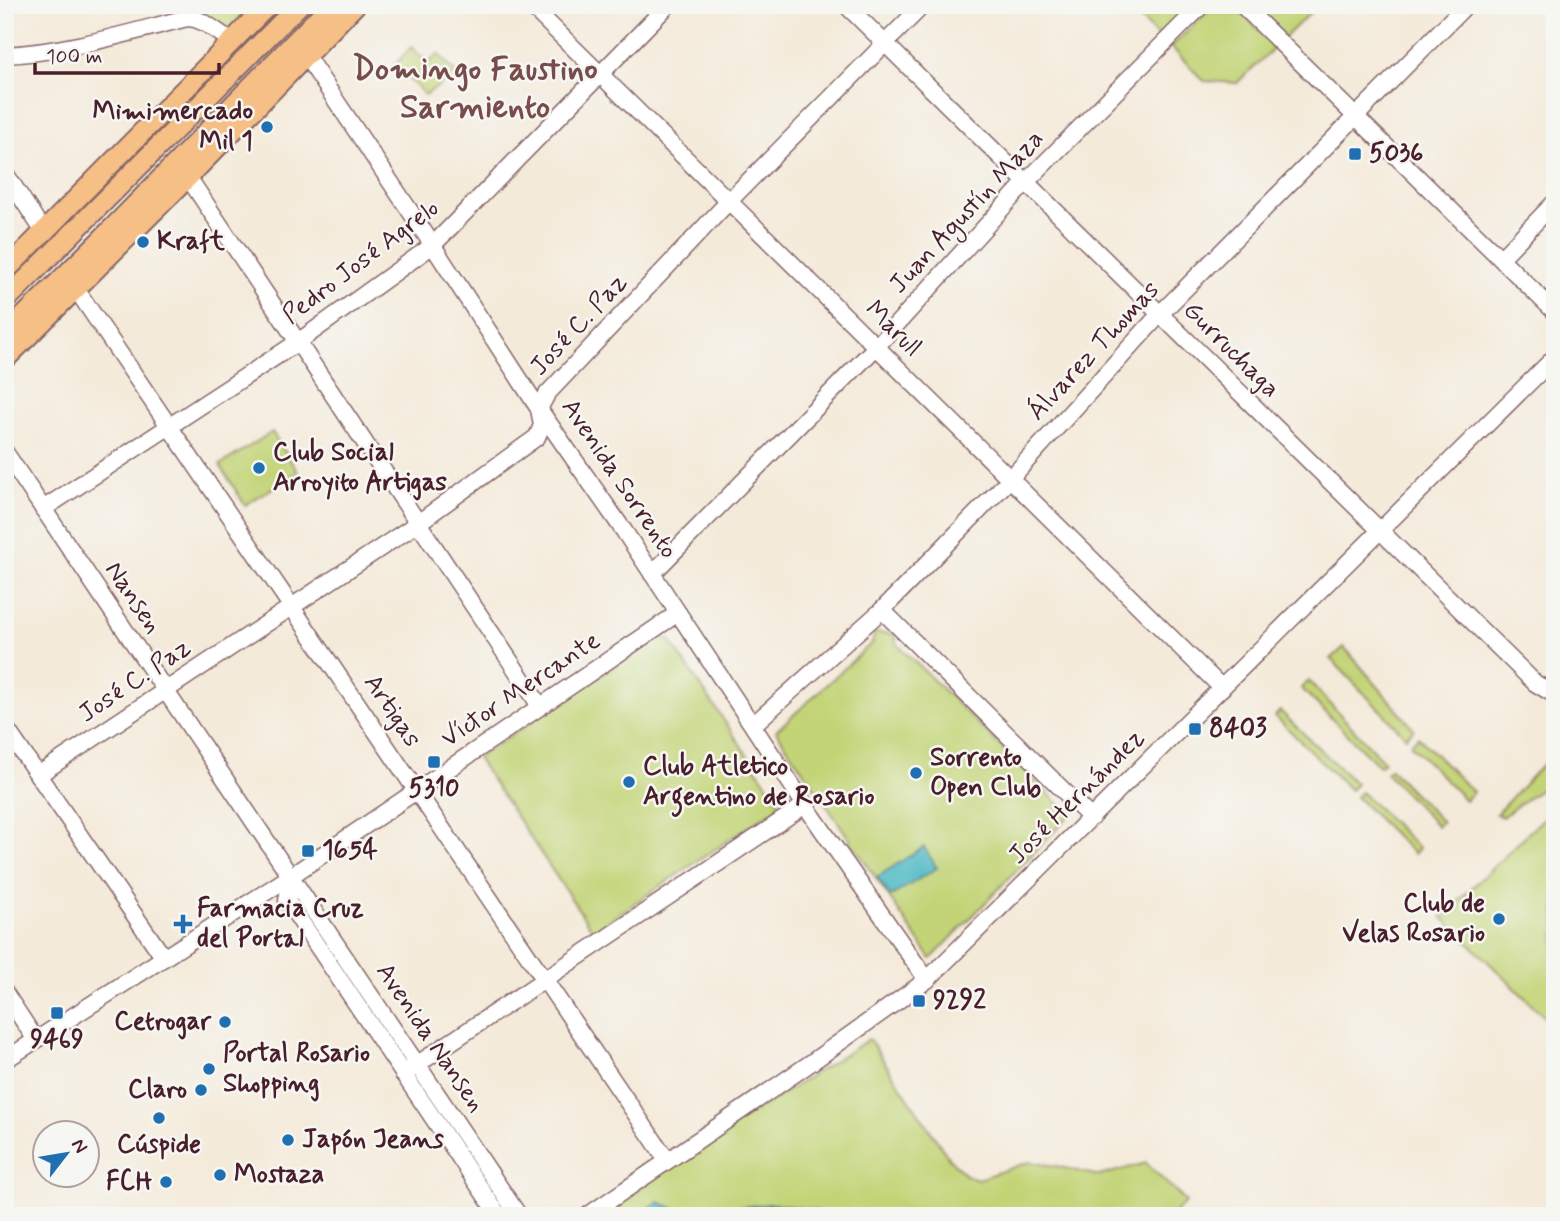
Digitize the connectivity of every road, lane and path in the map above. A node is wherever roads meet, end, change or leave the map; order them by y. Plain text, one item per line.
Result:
1 (269, 5) edge
2 (299, 5) edge
3 (331, 5) edge
4 (355, 5) edge
5 (530, 5) edge
6 (668, 5) edge
7 (846, 5) edge
8 (923, 5) edge
9 (1202, 5) edge
10 (1242, 5) edge
11 (1466, 5) edge
12 (282, 23) junction
13 (233, 41) junction
14 (885, 43) junction
15 (301, 48) junction
16 (5, 55) edge
17 (600, 75) junction
18 (1356, 117) junction
19 (5, 173) edge
20 (188, 177) junction
21 (1026, 183) junction
22 (729, 201) junction
23 (1555, 202) edge
24 (152, 213) junction
25 (44, 232) junction
26 (97, 244) junction
27 (433, 245) junction
28 (1501, 258) junction
29 (5, 271) edge
30 (76, 289) junction
31 (5, 301) edge
32 (1555, 312) edge
33 (1160, 314) junction
34 (5, 335) edge
35 (298, 342) junction
36 (876, 346) junction
37 (1555, 357) edge
38 (5, 359) edge
39 (539, 408) junction
40 (169, 425) junction
41 (5, 452) edge
42 (1010, 479) junction
43 (43, 509) junction
44 (418, 523) junction
45 (1380, 531) junction
46 (652, 574) junction
47 (292, 606) junction
48 (882, 610) junction
49 (678, 613) junction
50 (1222, 688) junction
51 (166, 690) junction
52 (1555, 695) edge
53 (540, 706) junction
54 (753, 725) junction
55 (5, 727) edge
56 (38, 775) junction
57 (416, 790) junction
58 (806, 805) junction
59 (1091, 818) junction
60 (291, 876) junction
61 (164, 958) junction
62 (544, 979) junction
63 (927, 980) junction
64 (5, 993) edge
65 (36, 1040) junction
66 (5, 1060) edge
67 (417, 1064) junction
68 (403, 1074) junction
69 (667, 1160) junction
70 (499, 1216) edge
71 (519, 1216) edge
72 (587, 1216) edge

1 - 12 main road, Avenida Sorrento
1 - 13 main road
2 - 12 main road
3 - 15 main road
4 - 15 main road
5 - 17 street, Marull
6 - 17 street, Pedro José Agrelo
7 - 14 street, Gurruchaga
8 - 14 street, José C. Paz
9 - 21 street, Juan Agustín Maza
10 - 18 street
11 - 18 street, Álvarez Thomas
12 - 15 main road, Avenida Sorrento
12 - 31 main road
13 - 16 street
13 - 25 main road
14 - 21 street, Gurruchaga
14 - 22 street, José C. Paz
15 - 20 main road
15 - 26 main road
15 - 27 street, Avenida Sorrento
17 - 22 street, Marull
17 - 27 street, Pedro José Agrelo
18 - 28 street
18 - 33 street, Álvarez Thomas
19 - 25 street
20 - 24 main road
20 - 35 street
21 - 33 street, Gurruchaga
21 - 36 street, Juan Agustín Maza
22 - 36 street, Marull
22 - 39 street, José C. Paz
23 - 28 street
24 - 26 main road
24 - 30 main road
25 - 29 main road
26 - 34 main road
27 - 35 street, Pedro José Agrelo
27 - 39 street, Avenida Sorrento
28 - 32 street
30 - 38 main road
30 - 40 street, Artigas
33 - 42 street, Álvarez Thomas
33 - 45 street, Gurruchaga
35 - 40 street, Pedro José Agrelo
35 - 44 street
36 - 42 street, Marull
36 - 46 street, Juan Agustín Maza
37 - 45 street, José Hernández
39 - 44 street, José C. Paz
39 - 46 street, Avenida Sorrento
40 - 43 street, Pedro José Agrelo
40 - 47 street, Artigas
41 - 43 street, Nansen
42 - 48 street, Álvarez Thomas
42 - 50 street, Marull
43 - 51 street, Nansen
44 - 47 street, José C. Paz
44 - 53 street
45 - 50 street, José Hernández
45 - 52 street, Gurruchaga
46 - 49 street, Avenida Sorrento
47 - 51 street, José C. Paz
47 - 57 street, Artigas
48 - 54 street, Álvarez Thomas
48 - 59 street
49 - 53 street, Víctor Mercante
49 - 54 street, Avenida Sorrento
50 - 59 street, José Hernández
51 - 56 street, José C. Paz
51 - 60 street, Nansen
53 - 57 street, Víctor Mercante
54 - 58 street, Avenida Sorrento
55 - 56 street
56 - 61 street
57 - 60 street, Víctor Mercante
57 - 62 street, Artigas
58 - 62 street
58 - 63 street, Avenida Sorrento
59 - 63 street, José Hernández
60 - 61 street, Víctor Mercante
60 - 67 street, Avenida Nansen
60 - 68 street, Avenida Nansen
61 - 65 street, Víctor Mercante
62 - 67 street
62 - 69 street, Artigas
63 - 69 street, José Hernández
64 - 65 street
65 - 66 street, Víctor Mercante
67 - 68 street
67 - 71 street, Avenida Nansen
68 - 70 street, Avenida Nansen
69 - 72 street, José Hernández

